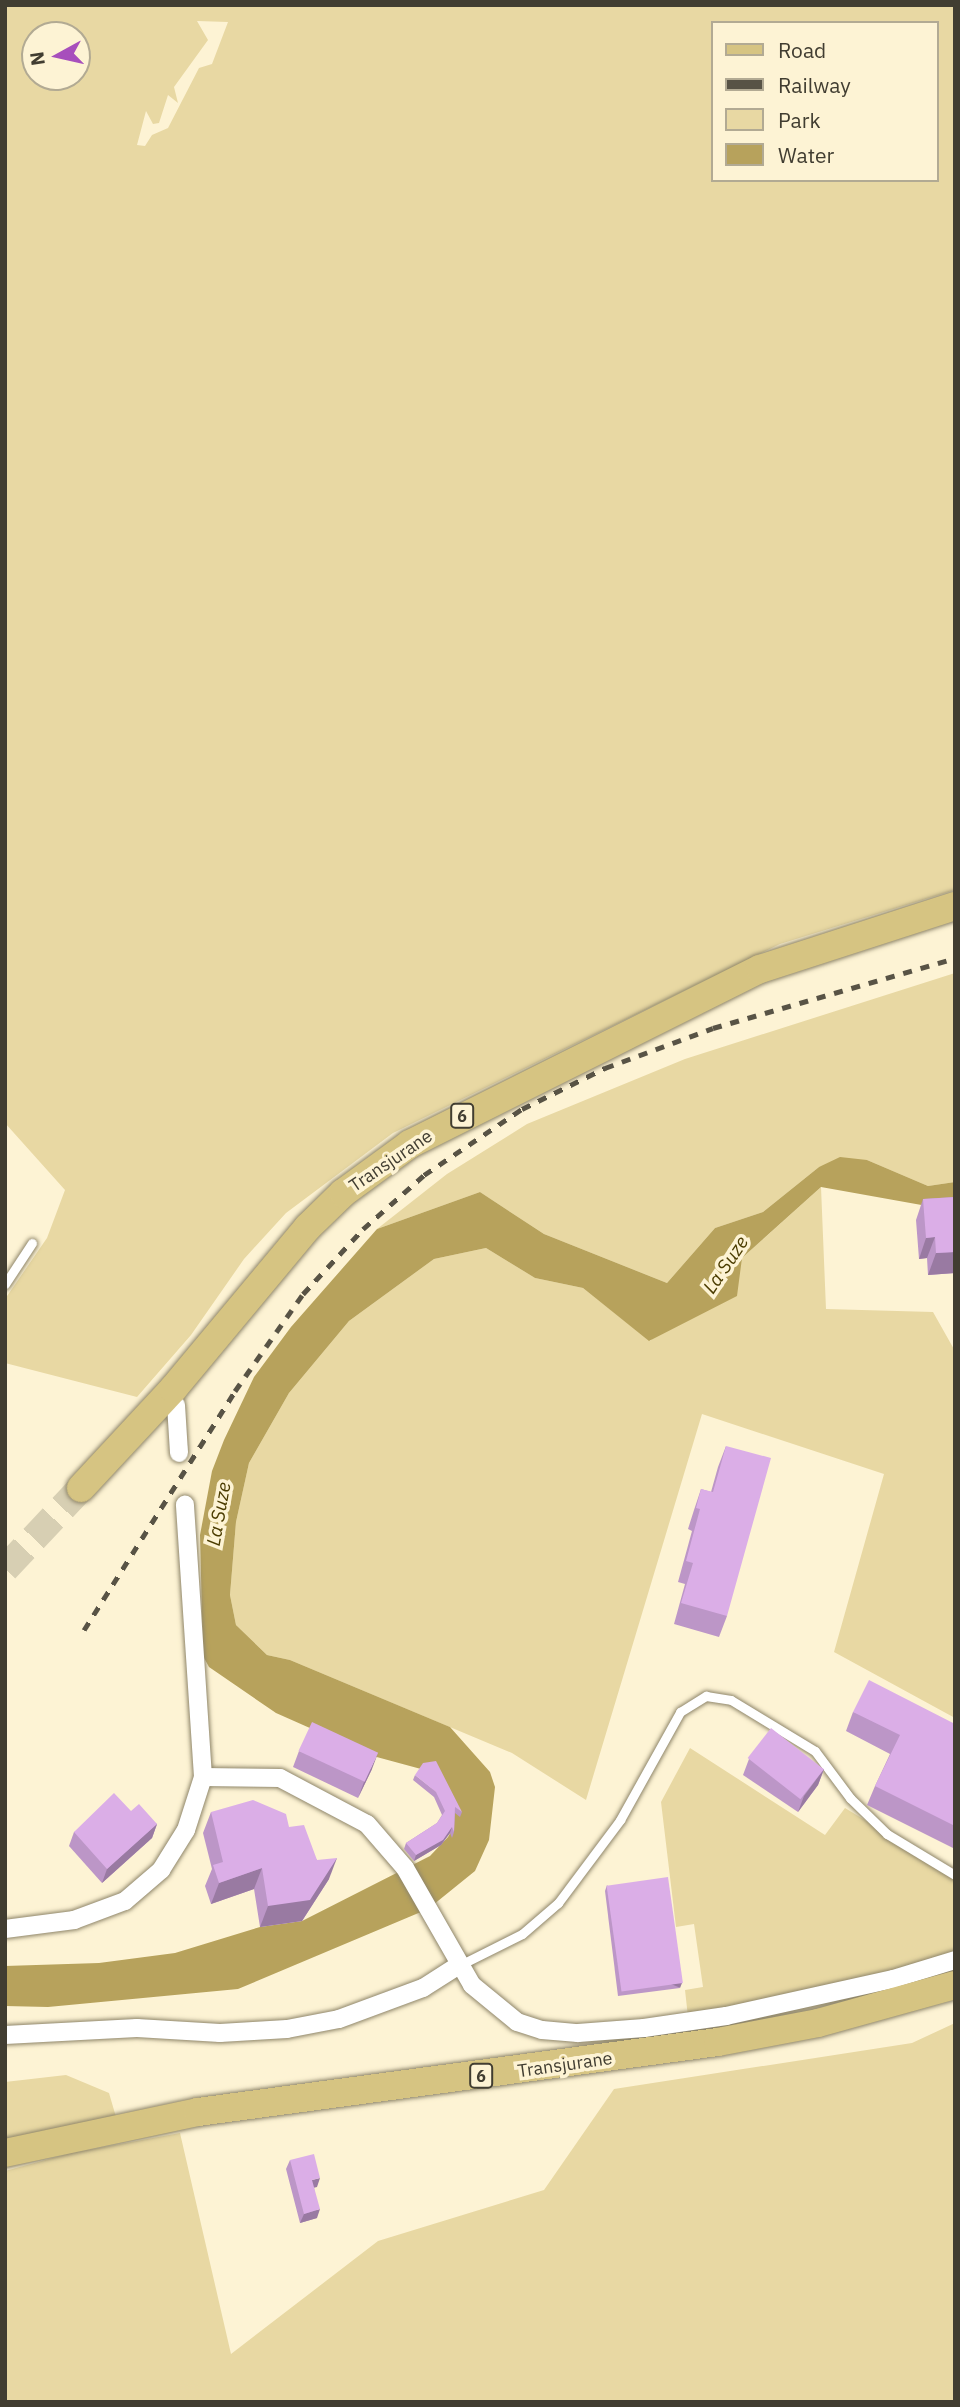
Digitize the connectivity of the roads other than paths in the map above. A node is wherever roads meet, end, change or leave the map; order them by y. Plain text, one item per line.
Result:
1 (955, 906) edge
2 (32, 1243) dead end
3 (5, 1284) edge
4 (176, 1405) dead end
5 (180, 1453) dead end
6 (81, 1488) tunnel mouth
7 (185, 1505) dead end
8 (203, 1777) junction
9 (955, 1875) edge
10 (5, 1929) edge
11 (955, 1960) edge
12 (459, 1965) junction
13 (955, 1986) edge
14 (5, 2035) edge
15 (5, 2153) edge

1 - 6 main road, Transjurane / 6
2 - 3 lane
4 - 5 street
7 - 8 street
8 - 10 street
8 - 12 street
9 - 12 lane
11 - 12 street
12 - 14 street
13 - 15 main road, Transjurane / 6

